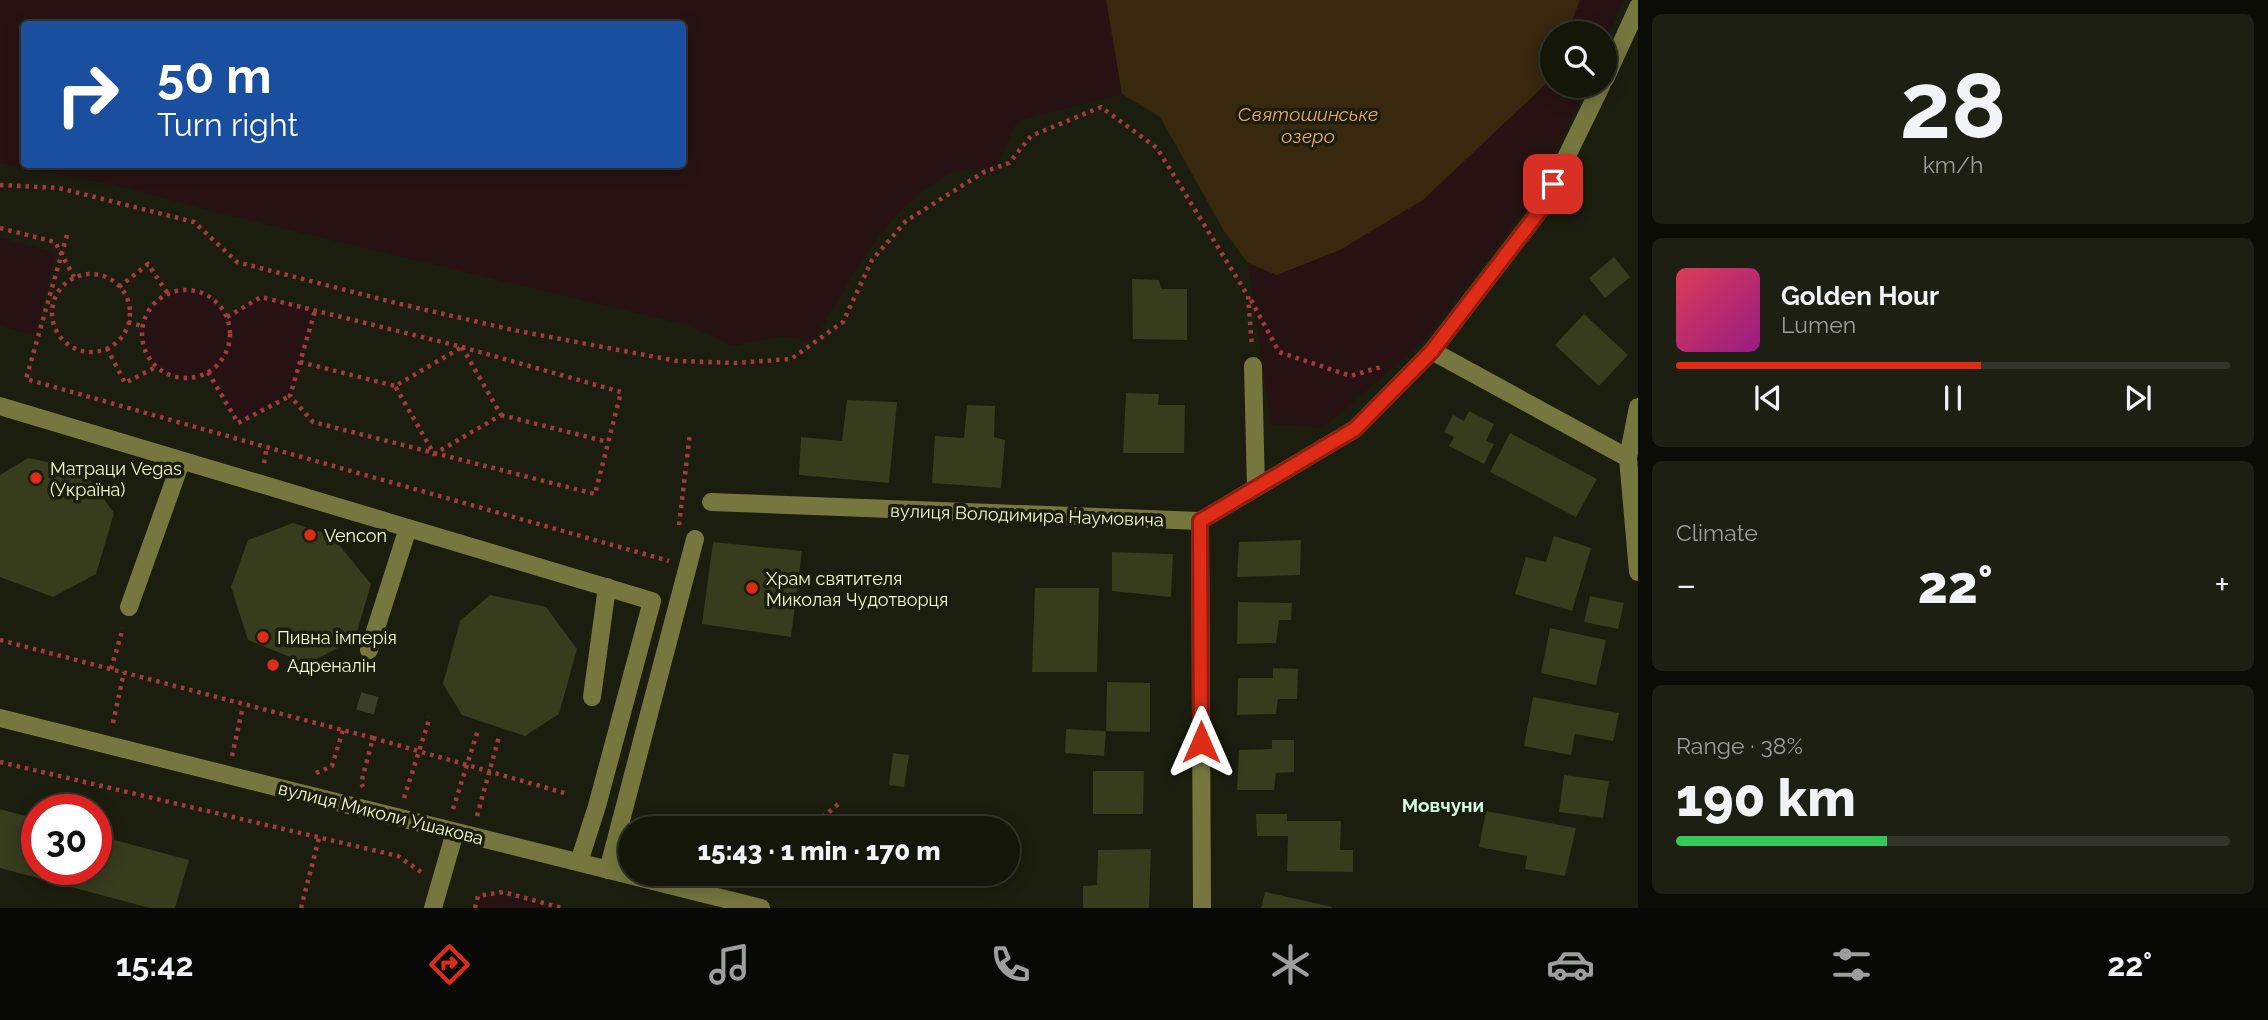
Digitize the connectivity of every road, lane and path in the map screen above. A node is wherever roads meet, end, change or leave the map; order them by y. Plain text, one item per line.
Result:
1 (1638, 6) edge
2 (1617, 52) edge
3 (1595, 98) edge
4 (0, 186) edge
5 (0, 228) edge
6 (67, 235) dead end
7 (63, 252) junction
8 (74, 277) junction
9 (119, 287) junction
10 (168, 294) junction
11 (1248, 296) junction
12 (314, 311) junction
13 (227, 317) junction
14 (128, 322) junction
15 (142, 326) junction
16 (462, 347) junction
17 (107, 348) junction
18 (1432, 351) junction
19 (300, 362) junction
20 (1253, 366) joint
21 (156, 367) junction
22 (208, 372) junction
23 (395, 386) junction
24 (290, 396) junction
25 (0, 407) edge
26 (1638, 407) edge
27 (501, 415) junction
28 (690, 433) dead end
29 (608, 442) junction
30 (434, 454) junction
31 (1628, 458) junction
32 (181, 462) junction
33 (1256, 488) junction
34 (710, 502) dead end
35 (1200, 521) junction
36 (408, 528) junction
37 (686, 538) joint
38 (674, 562) dead end
39 (1638, 572) edge
40 (607, 587) junction
41 (129, 607) joint
42 (0, 639) edge
43 (369, 650) dead end
44 (111, 669) junction
45 (124, 673) junction
46 (592, 697) dead end
47 (243, 706) junction
48 (430, 717) dead end
49 (0, 718) edge
50 (112, 724) dead end
51 (478, 730) dead end
52 (499, 737) dead end
53 (373, 738) junction
54 (421, 751) junction
55 (232, 758) dead end
56 (0, 762) edge
57 (466, 764) junction
58 (490, 771) junction
59 (377, 792) dead end
60 (568, 794) dead end
61 (390, 796) dead end
62 (403, 799) junction
63 (841, 802) dead end
64 (415, 803) dead end
65 (440, 810) dead end
66 (824, 816) edge
67 (487, 823) dead end
68 (455, 831) junction
69 (319, 838) junction
70 (579, 862) junction
71 (608, 870) junction
72 (439, 884) junction
73 (300, 908) edge
74 (433, 908) edge
75 (475, 908) edge
76 (562, 908) edge
77 (761, 908) edge
78 (1202, 908) edge

1 - 2 street
3 - 18 street
4 - 11 path
5 - 7 path
6 - 7 path
7 - 8 path
7 - 38 path
8 - 9 path
8 - 17 path
9 - 10 path
9 - 14 path
10 - 13 path
10 - 15 path
11 - 18 path
11 - 20 path
12 - 13 path
12 - 16 path
12 - 19 path
13 - 22 path
14 - 15 path
14 - 17 path
15 - 21 path
16 - 23 path
16 - 27 path
16 - 29 path
17 - 21 path
18 - 31 street
18 - 33 street
19 - 23 path
19 - 24 path
20 - 33 street
21 - 22 path
22 - 24 path
23 - 30 path
24 - 30 path
25 - 32 street
26 - 31 street
27 - 29 path
27 - 30 path
28 - 37 path
29 - 30 path
31 - 39 street
32 - 36 street
32 - 41 street
33 - 35 street
34 - 35 street, вулиця Володимира Наумовича
35 - 78 street
36 - 40 street
36 - 43 street
37 - 71 street
40 - 46 street
40 - 70 street
41 - 44 path
42 - 44 path
44 - 45 path
45 - 47 path
45 - 50 path
47 - 53 path
47 - 55 path
48 - 54 path
49 - 68 street, вулиця Миколи Ушакова
51 - 57 path
52 - 58 path
53 - 54 path
53 - 59 path
54 - 57 path
54 - 62 path
56 - 69 path
57 - 58 path
57 - 65 path
58 - 60 path
58 - 67 path
61 - 62 path
62 - 64 path
63 - 66 path
68 - 70 street, вулиця Миколи Ушакова
68 - 72 street
69 - 72 path
69 - 73 path
70 - 71 street, вулиця Миколи Ушакова
71 - 77 street, вулиця Миколи Ушакова
72 - 74 street
75 - 76 path

